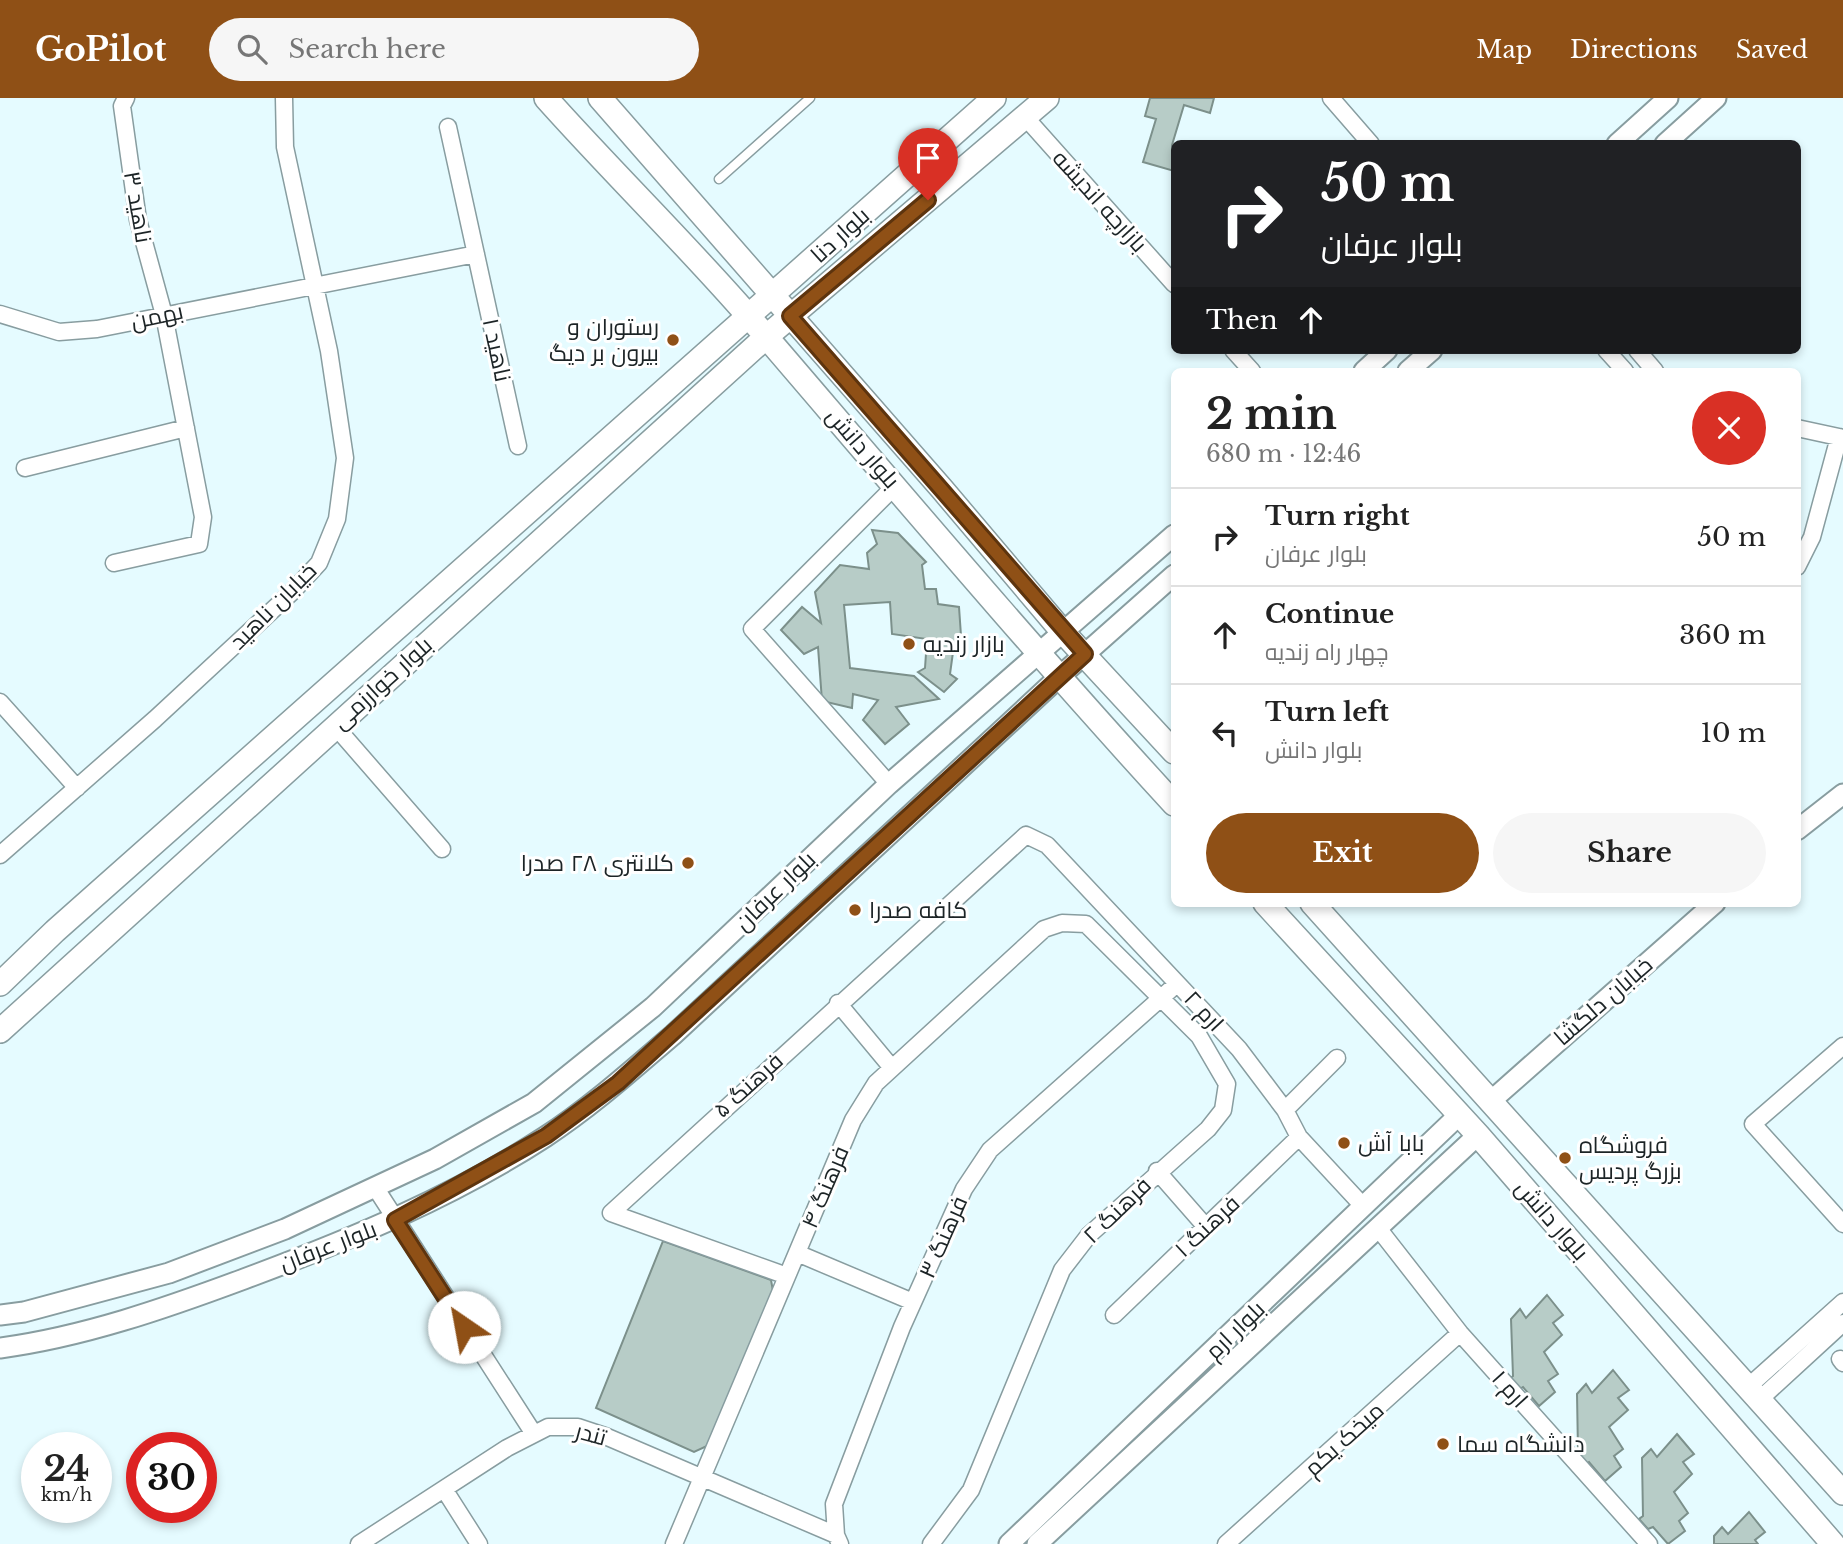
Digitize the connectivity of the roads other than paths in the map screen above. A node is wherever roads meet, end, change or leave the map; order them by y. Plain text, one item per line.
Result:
1 (126, 98) edge
2 (284, 98) edge
3 (546, 98) edge
4 (600, 98) edge
5 (810, 98) edge
6 (994, 98) edge
7 (1046, 98) edge
8 (1331, 98) edge
9 (1668, 98) edge
10 (1716, 98) edge
11 (1026, 117) junction
12 (448, 127) dead end
13 (1368, 140) edge
14 (1621, 140) edge
15 (1669, 140) edge
16 (719, 179) dead end
17 (476, 254) junction
18 (1171, 281) edge
19 (314, 284) junction
20 (772, 295) junction
21 (0, 314) edge
22 (164, 315) junction
23 (790, 316) junction
24 (749, 317) junction
25 (766, 337) junction
26 (1237, 354) edge
27 (1383, 354) edge
28 (1427, 354) edge
29 (1610, 354) edge
30 (1641, 354) edge
31 (1249, 368) edge
32 (1367, 368) edge
33 (1411, 368) edge
34 (1622, 368) edge
35 (1653, 368) edge
36 (186, 428) junction
37 (1801, 429) edge
38 (1841, 438) edge
39 (517, 446) dead end
40 (26, 468) dead end
41 (896, 485) junction
42 (1171, 539) edge
43 (1801, 558) edge
44 (114, 563) dead end
45 (1171, 578) edge
46 (1062, 631) junction
47 (1036, 653) junction
48 (1085, 654) junction
49 (1058, 678) junction
50 (0, 702) edge
51 (335, 726) junction
52 (1171, 749) edge
53 (889, 784) junction
54 (77, 788) junction
55 (1843, 794) edge
56 (1171, 801) edge
57 (1801, 827) edge
58 (1026, 835) joint
59 (442, 849) dead end
60 (0, 855) edge
61 (1269, 907) edge
62 (1316, 907) edge
63 (1710, 907) edge
64 (1086, 924) joint
65 (0, 984) edge
66 (1178, 984) junction
67 (1162, 997) junction
68 (838, 1003) junction
69 (0, 1031) edge
70 (1843, 1046) edge
71 (1337, 1058) dead end
72 (892, 1068) junction
73 (1492, 1100) junction
74 (1285, 1110) junction
75 (1459, 1115) junction
76 (1478, 1135) junction
77 (1299, 1137) junction
78 (1427, 1146) junction
79 (1443, 1167) junction
80 (1157, 1171) junction
81 (375, 1187) junction
82 (1363, 1206) junction
83 (395, 1220) junction
84 (1843, 1224) edge
85 (1206, 1227) junction
86 (1378, 1228) junction
87 (797, 1253) junction
88 (787, 1276) junction
89 (914, 1302) junction
90 (1843, 1302) edge
91 (0, 1315) edge
92 (1114, 1315) dead end
93 (1843, 1323) edge
94 (1460, 1333) junction
95 (0, 1348) edge
96 (1753, 1393) junction
97 (534, 1434) junction
98 (703, 1475) junction
99 (444, 1489) junction
100 (1843, 1493) edge
101 (838, 1539) edge
102 (359, 1544) edge
103 (480, 1544) edge
104 (674, 1544) edge
105 (931, 1544) edge
106 (1009, 1544) edge
107 (1037, 1544) edge
108 (1226, 1544) edge
109 (1648, 1544) edge
110 (1833, 1544) edge

1 - 22 street, ناهید ۳
2 - 19 street, خیابان ناهید
3 - 24 main road, بلوار دانش
4 - 20 main road, بلوار دانش
5 - 16 lane
6 - 20 main road, بلوار دنا
7 - 11 main road, بلوار دنا
8 - 13 street
9 - 14 street
10 - 15 street
11 - 18 street, بازارچه اندیشه
11 - 23 main road, بلوار دنا
12 - 17 street, ناهید ۱
17 - 19 street
17 - 39 street, ناهید ۱
19 - 22 street, بهمن
19 - 54 street, خیابان ناهید
20 - 23 main road, بلوار دانش
20 - 24 main road, بلوار دنا
21 - 22 street, بهمن
22 - 36 street, ناهید ۳
23 - 25 main road, بلوار دنا
23 - 46 main road, بلوار دانش
24 - 25 main road, بلوار دانش
24 - 65 main road, بلوار خوارزمی
25 - 41 main road, بلوار دانش
25 - 51 main road, بلوار خوارزمی
26 - 31 street
27 - 32 street
28 - 33 street
29 - 34 street
30 - 35 street
36 - 40 street
36 - 44 street, ناهید ۳
37 - 38 street
38 - 43 street
41 - 47 main road, بلوار دانش
41 - 53 street
42 - 46 street, بلوار عرفان
45 - 48 street, بلوار عرفان
46 - 47 street, بلوار عرفان
46 - 48 main road, بلوار دانش
47 - 49 main road, بلوار دانش
47 - 53 street, بلوار عرفان
48 - 49 street, بلوار عرفان
48 - 52 main road, بلوار دانش
49 - 56 main road, بلوار دانش
49 - 83 street, بلوار عرفان
50 - 54 street
51 - 59 street
51 - 69 main road, بلوار خوارزمی
53 - 81 street, بلوار عرفان
54 - 60 street, خیابان ناهید
55 - 57 street
58 - 66 street, ارم ۲
58 - 68 street, فرهنگ ۵
61 - 75 main road, بلوار دانش
62 - 73 main road, بلوار دانش
63 - 73 street, خیابان دلگشا
64 - 67 street, فرهنگ ۲
64 - 72 street, فرهنگ ۴
66 - 67 street, فرهنگ ۳
66 - 74 street, ارم ۲
67 - 80 street, فرهنگ ۲
67 - 89 street, فرهنگ ۳
68 - 72 street
68 - 88 street, فرهنگ ۵
70 - 84 street
71 - 74 street
72 - 87 street, فرهنگ ۴
73 - 96 main road, بلوار دانش
74 - 77 street, ارم ۲
75 - 76 main road, بلوار دانش
75 - 78 street, بلوار ارم
76 - 79 street, بلوار ارم
76 - 110 main road, بلوار دانش
77 - 82 street, ارم ۲
77 - 85 street, فرهنگ ۱
78 - 79 street
78 - 82 street, بلوار ارم
79 - 86 street, بلوار ارم
80 - 85 street
80 - 105 street, فرهنگ ۲
81 - 83 street
81 - 91 street, بلوار عرفان
82 - 106 street, بلوار ارم
83 - 95 street, بلوار عرفان
83 - 97 street
85 - 92 street, فرهنگ ۱
86 - 94 street, ارم ۱
86 - 107 street, بلوار ارم
87 - 88 street, فرهنگ ۴
87 - 89 street
88 - 98 street, فرهنگ ۴
89 - 101 street, فرهنگ ۳
90 - 96 street
93 - 96 street
94 - 108 street, میخک یکم
94 - 109 street, ارم ۱
96 - 100 main road, بلوار دانش
97 - 98 street, تندر
97 - 99 street, تندر
98 - 101 street, تندر
98 - 104 street, فرهنگ ۴
99 - 102 street, تندر
99 - 103 street

